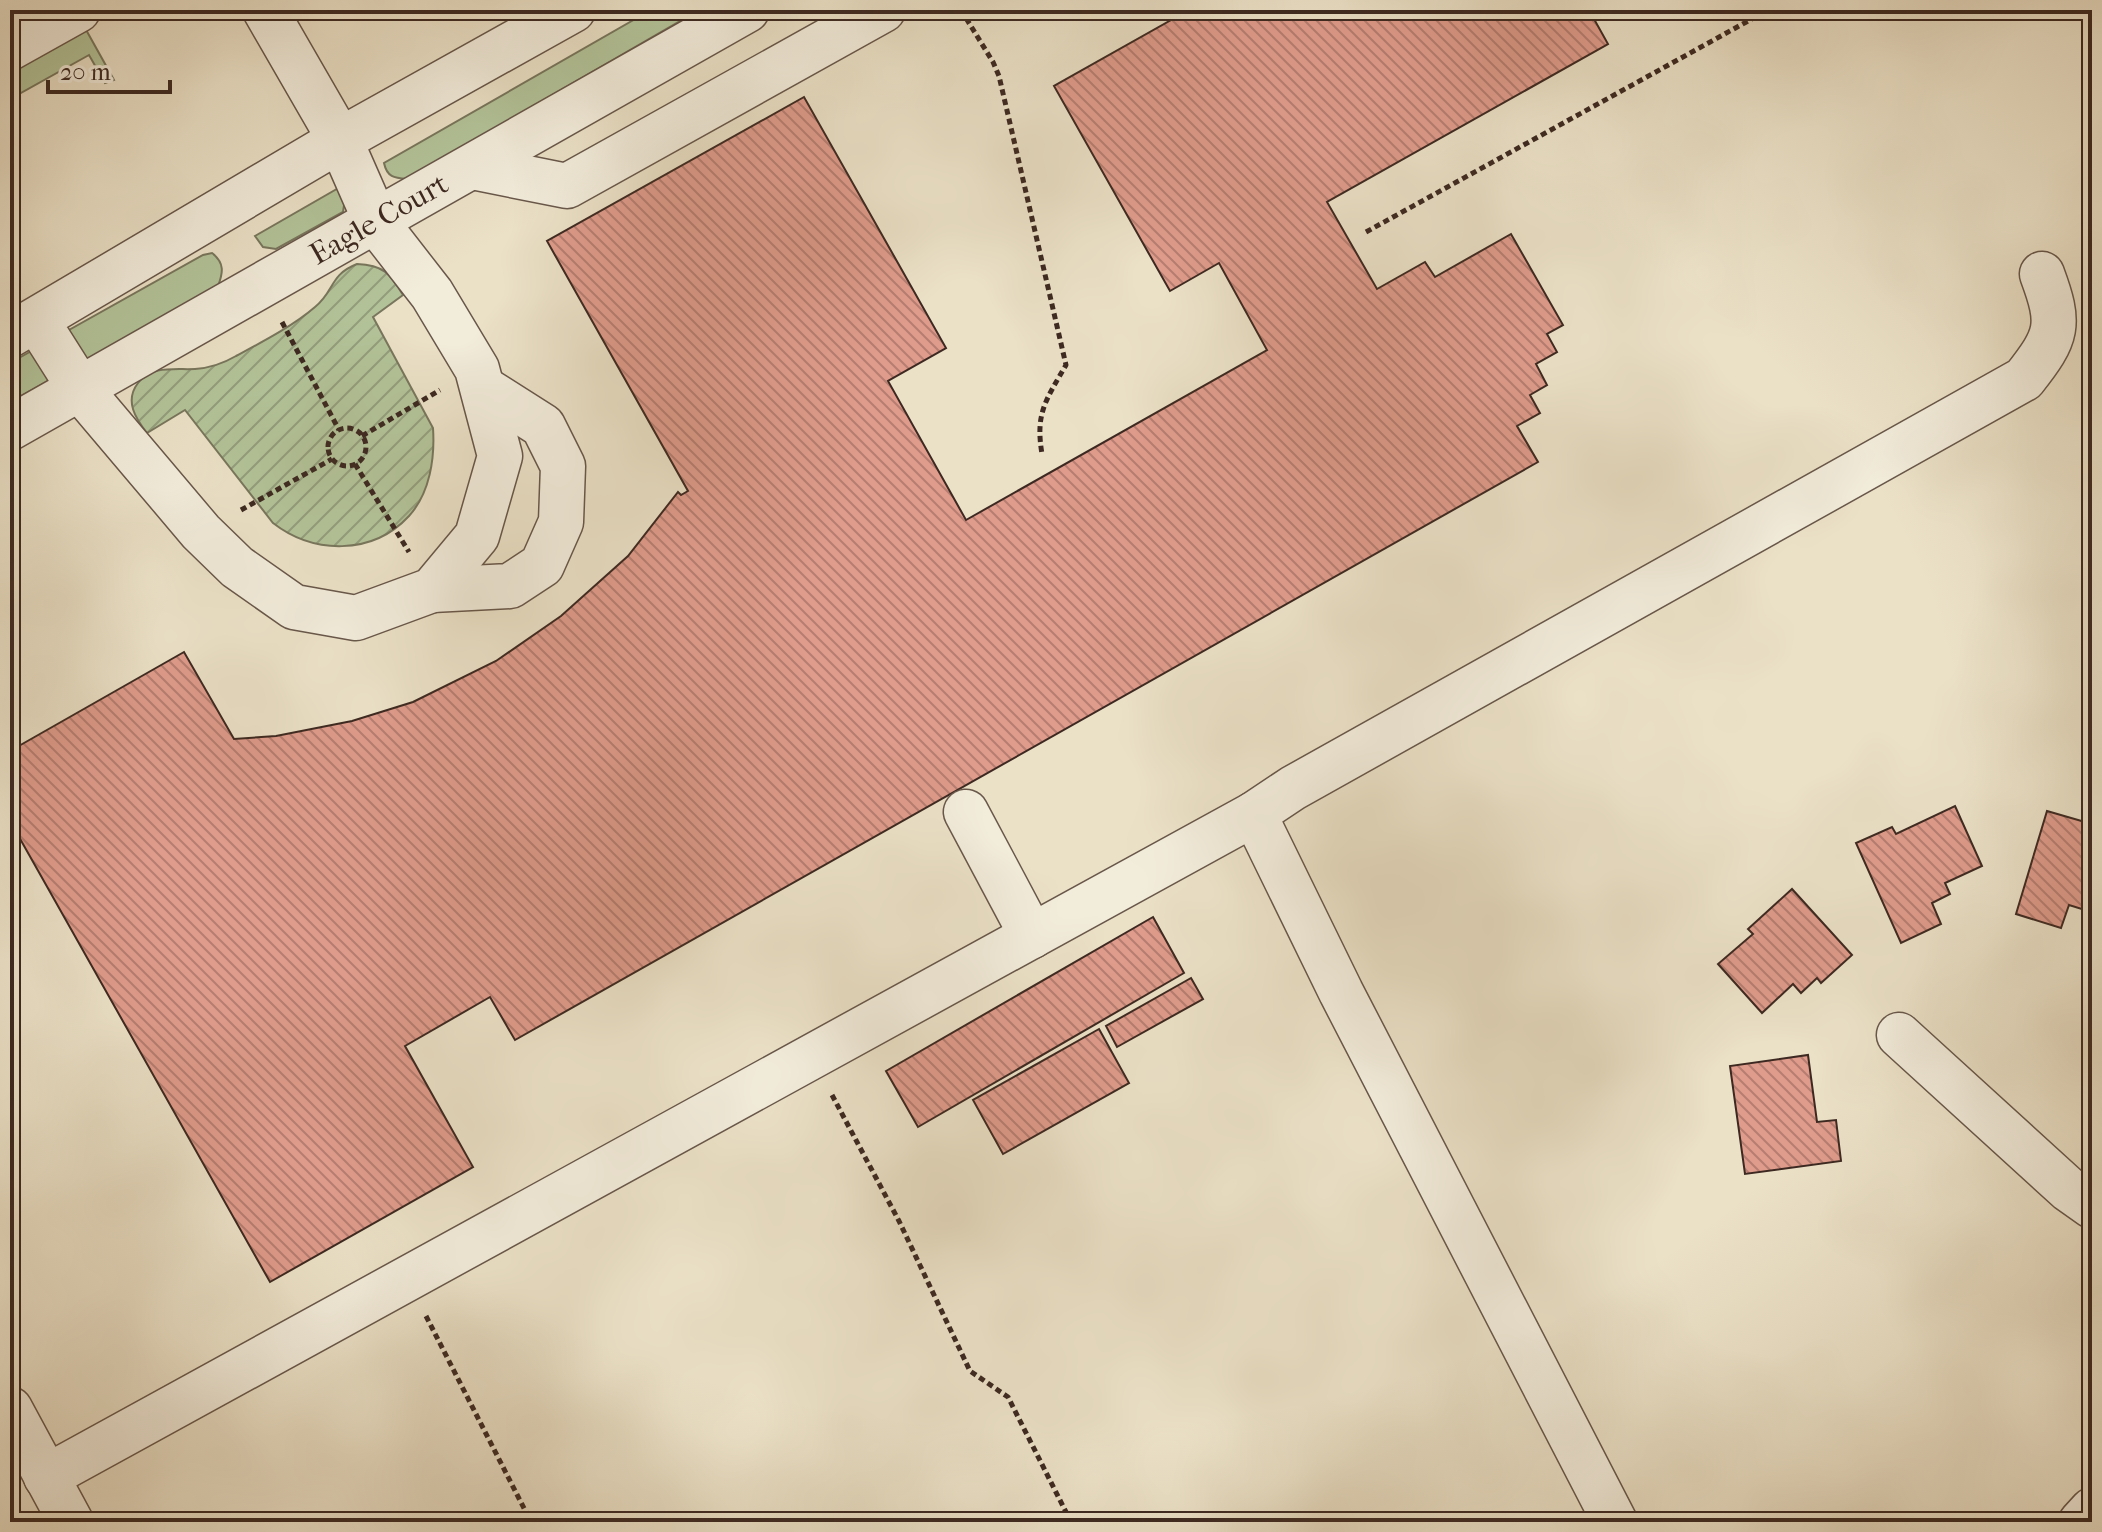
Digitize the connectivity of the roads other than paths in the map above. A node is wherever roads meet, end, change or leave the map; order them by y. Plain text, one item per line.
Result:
1 (78, 10) edge
2 (265, 10) edge
3 (573, 10) edge
4 (747, 10) edge
5 (883, 10) edge
6 (10, 48) edge
7 (340, 140) junction
8 (472, 167) junction
9 (376, 222) junction
10 (2042, 274) dead end
11 (23, 328) edge
12 (480, 378) junction
13 (80, 389) junction
14 (10, 428) edge
15 (432, 590) junction
16 (966, 812) dead end
17 (1254, 814) junction
18 (1032, 936) junction
19 (1899, 1035) dead end
20 (2092, 1206) edge
21 (10, 1409) edge
22 (46, 1477) junction
23 (2092, 1510) edge
24 (71, 1522) edge
25 (1615, 1522) edge
26 (2081, 1522) edge

1 - 6 street
2 - 7 street
3 - 7 street
4 - 8 street, Eagle Court
5 - 8 street
7 - 9 street
7 - 11 street
8 - 9 street, Eagle Court
9 - 12 street
9 - 13 street, Eagle Court
10 - 17 street
11 - 13 street
12 - 15 street
12 - 15 street
13 - 14 street, Eagle Court
13 - 15 street
16 - 18 street
17 - 18 street
17 - 25 street
18 - 22 street
19 - 20 street
21 - 22 street
22 - 24 street
23 - 26 street

